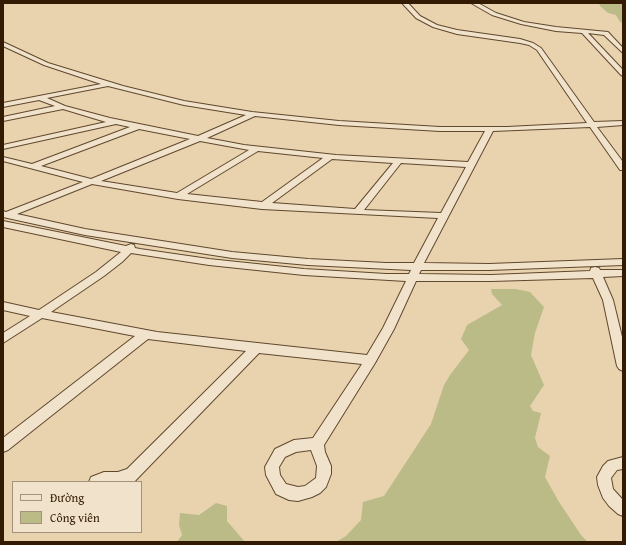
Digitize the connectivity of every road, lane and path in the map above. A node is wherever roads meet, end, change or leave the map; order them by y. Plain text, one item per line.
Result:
1 (405, 3) edge
2 (474, 3) edge
3 (584, 32) junction
4 (3, 44) edge
5 (623, 50) edge
6 (623, 74) edge
7 (108, 84) junction
8 (40, 98) junction
9 (3, 105) edge
10 (63, 107) junction
11 (255, 114) junction
12 (3, 119) edge
13 (116, 122) junction
14 (623, 123) edge
15 (593, 125) junction
16 (137, 127) junction
17 (490, 129) junction
18 (199, 139) junction
19 (3, 147) edge
20 (257, 148) junction
21 (330, 157) junction
22 (3, 160) edge
23 (399, 161) junction
24 (471, 165) junction
25 (31, 167) junction
26 (623, 168) edge
27 (92, 181) junction
28 (178, 196) junction
29 (262, 206) junction
30 (357, 212) junction
31 (444, 216) junction
32 (4, 217) edge
33 (137, 242) junction
34 (128, 250) junction
35 (623, 262) edge
36 (592, 264) junction
37 (415, 272) junction
38 (623, 273) edge
39 (598, 275) junction
40 (3, 306) edge
41 (41, 314) junction
42 (146, 334) junction
43 (3, 339) edge
44 (256, 348) junction
45 (371, 360) junction
46 (623, 366) edge
47 (317, 444) dead end
48 (3, 446) edge
49 (623, 463) edge
50 (129, 478) edge
51 (98, 481) edge
52 (623, 509) edge

1 - 15 street
2 - 3 street
3 - 5 street
3 - 6 street
4 - 7 street
7 - 8 street
7 - 11 street
8 - 9 street
8 - 10 street
10 - 12 street
10 - 13 street
11 - 17 street
11 - 18 street
13 - 16 street
13 - 19 street
14 - 15 street
15 - 17 street
15 - 26 street
16 - 18 street
16 - 25 street
17 - 24 street
18 - 20 street
18 - 27 street
20 - 21 street
20 - 28 street
21 - 23 street
21 - 29 street
22 - 25 street
23 - 24 street
23 - 30 street
24 - 31 street
25 - 27 street
27 - 28 street
27 - 32 street
28 - 29 street
29 - 30 street
30 - 31 street
31 - 37 street
32 - 33 street
32 - 34 street
33 - 34 street
33 - 37 street
34 - 37 street
34 - 41 street
35 - 36 street
36 - 37 street
36 - 39 street
37 - 39 street
37 - 45 street
38 - 39 street
39 - 46 street
40 - 41 street
41 - 42 street
41 - 43 street
42 - 44 street
42 - 48 street
44 - 45 street
44 - 50 street
45 - 47 street
49 - 52 street
50 - 51 street

